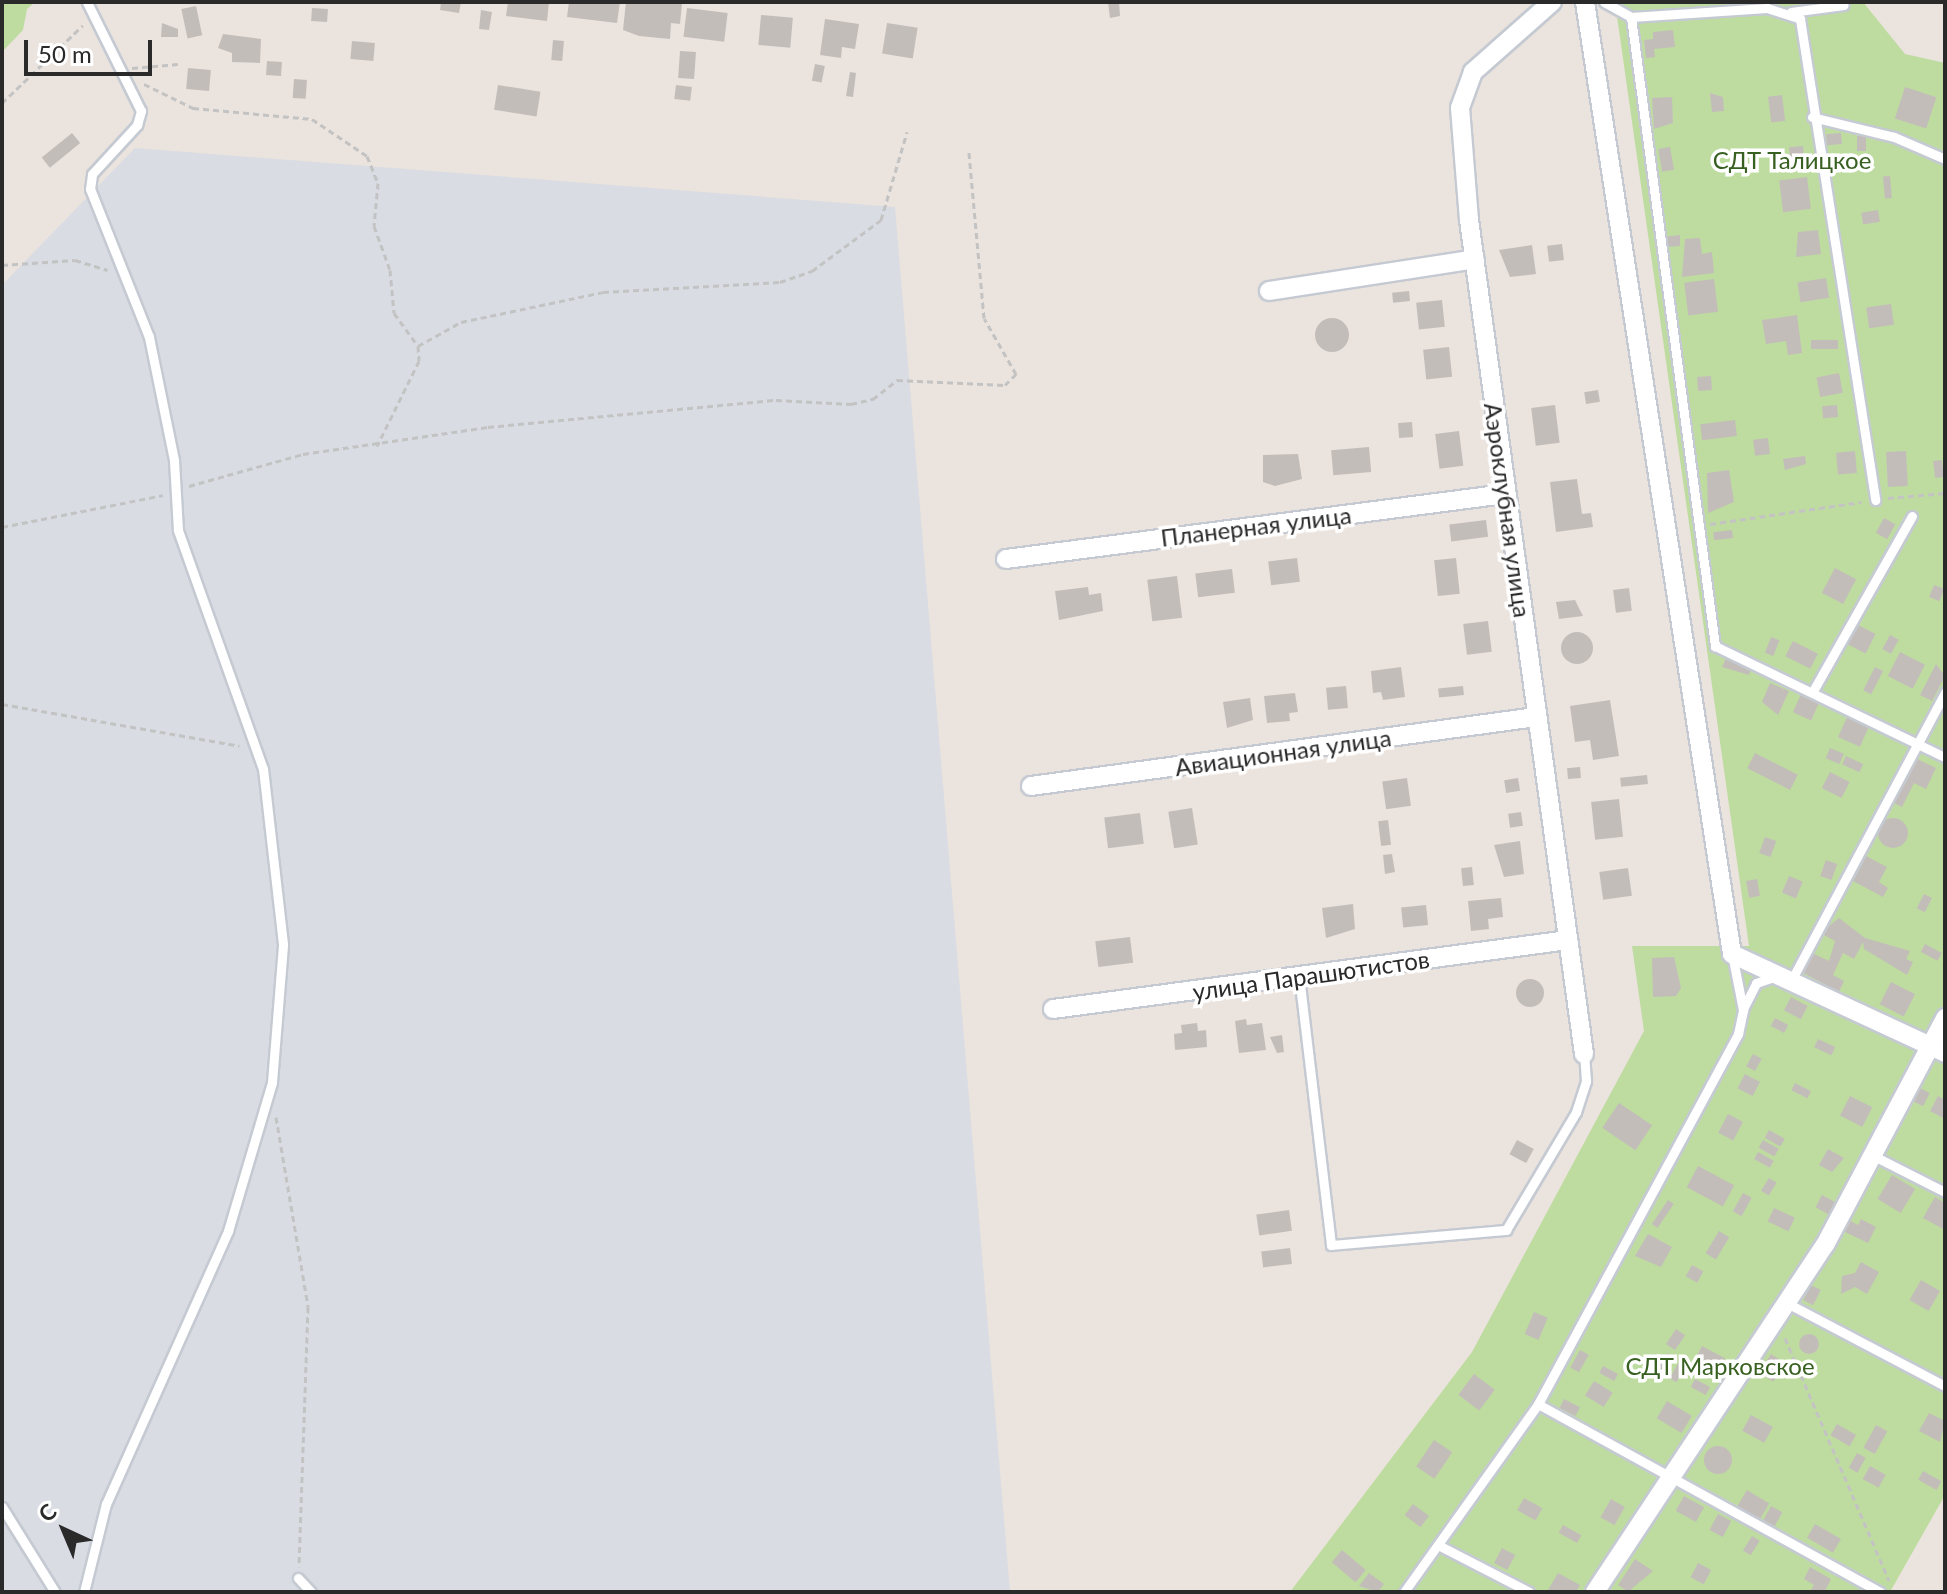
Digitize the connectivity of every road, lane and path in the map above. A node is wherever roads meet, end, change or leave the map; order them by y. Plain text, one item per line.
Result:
1 (87, 2) edge
2 (1552, 2) edge
3 (1585, 2) edge
4 (1604, 2) edge
5 (1844, 5) dead end
6 (1791, 12) junction
7 (1631, 17) junction
8 (178, 64) dead end
9 (125, 69) junction
10 (2, 103) edge
11 (1812, 117) junction
12 (907, 132) dead end
13 (969, 152) dead end
14 (1945, 159) edge
15 (1475, 259) junction
16 (2, 265) edge
17 (128, 286) junction
18 (1269, 291) dead end
19 (418, 346) junction
20 (377, 447) junction
21 (176, 491) junction
22 (1945, 493) edge
23 (1505, 494) junction
24 (1875, 500) junction
25 (1912, 516) dead end
26 (1698, 525) junction
27 (2, 527) edge
28 (1006, 559) dead end
29 (1813, 691) junction
30 (1945, 692) edge
31 (2, 704) edge
32 (1536, 717) junction
33 (1917, 742) junction
34 (255, 749) junction
35 (1945, 757) edge
36 (1031, 786) dead end
37 (1568, 940) junction
38 (1732, 954) junction
39 (1299, 976) junction
40 (1786, 977) junction
41 (1053, 1009) dead end
42 (1743, 1010) junction
43 (1945, 1018) edge
44 (1937, 1051) edge
45 (1584, 1054) joint
46 (272, 1082) junction
47 (1874, 1156) junction
48 (1945, 1192) edge
49 (1789, 1304) junction
50 (1777, 1320) junction
51 (1945, 1386) edge
52 (1538, 1404) junction
53 (1669, 1476) junction
54 (2, 1507) edge
55 (1440, 1546) junction
56 (298, 1578) joint
57 (55, 1592) edge
58 (84, 1592) edge
59 (311, 1592) edge
60 (1404, 1592) edge
61 (1529, 1592) edge
62 (1595, 1592) edge
63 (1882, 1592) edge

1 - 9 lane
1 - 10 path
2 - 15 street, Аэроклубная улица
3 - 38 street
4 - 7 lane
5 - 6 lane
6 - 7 lane
6 - 11 lane
7 - 26 lane
8 - 9 path
9 - 17 lane
9 - 19 path
11 - 14 lane
11 - 24 lane
12 - 19 path
13 - 20 path
15 - 18 street
15 - 23 street, Аэроклубная улица
16 - 17 path
17 - 21 lane
19 - 20 path
20 - 21 path
21 - 27 path
21 - 34 lane
22 - 24 path
23 - 28 street, Планерная улица
23 - 32 street, Аэроклубная улица
24 - 26 path
25 - 29 lane
26 - 29 lane
29 - 33 lane
30 - 33 lane
31 - 34 path
32 - 36 street, Авиационная улица
32 - 37 street, Аэроклубная улица
33 - 35 lane
33 - 40 lane
34 - 46 lane
37 - 39 street, улица Парашютистов
37 - 45 street, Аэроклубная улица
38 - 40 street
38 - 42 lane
39 - 41 street, улица Парашютистов
39 - 45 lane
40 - 42 lane
40 - 44 street
42 - 52 lane
43 - 44 street
44 - 47 street
46 - 56 path
46 - 58 lane
47 - 48 lane
47 - 49 street
49 - 50 street
49 - 51 lane
50 - 53 street
50 - 63 path
52 - 53 lane
52 - 55 lane
53 - 62 street
53 - 63 lane
54 - 57 lane
55 - 60 lane
55 - 61 lane
56 - 59 lane

